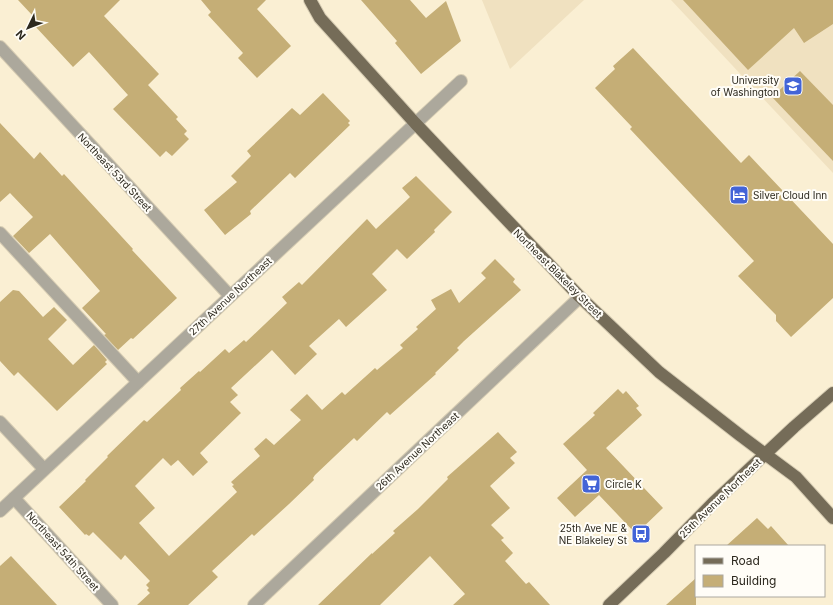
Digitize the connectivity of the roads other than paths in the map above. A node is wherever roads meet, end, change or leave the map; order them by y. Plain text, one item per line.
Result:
1 (310, 0) edge
2 (0, 48) edge
3 (461, 81) dead end
4 (415, 123) junction
5 (0, 233) edge
6 (230, 296) junction
7 (580, 297) junction
8 (138, 382) junction
9 (833, 393) edge
10 (0, 422) edge
11 (766, 454) junction
12 (44, 470) junction
13 (14, 498) junction
14 (0, 511) edge
15 (833, 518) edge
16 (112, 605) edge
17 (254, 605) edge
18 (609, 605) edge

1 - 4 main road, Northeast Blakeley Street
2 - 6 street, Northeast 53rd Street
3 - 4 street, 27th Avenue Northeast
4 - 6 street, 27th Avenue Northeast
4 - 7 main road, Northeast Blakeley Street
5 - 8 street
6 - 8 street, 27th Avenue Northeast
7 - 11 main road, Northeast Blakeley Street
7 - 17 street, 26th Avenue Northeast
8 - 12 street, 27th Avenue Northeast
9 - 11 main road, 25th Avenue Northeast
10 - 12 street
11 - 15 main road, Northeast Blakeley Street
11 - 18 main road, 25th Avenue Northeast
12 - 13 street, 27th Avenue Northeast
13 - 14 street, 27th Avenue Northeast
13 - 16 street, Northeast 54th Street

